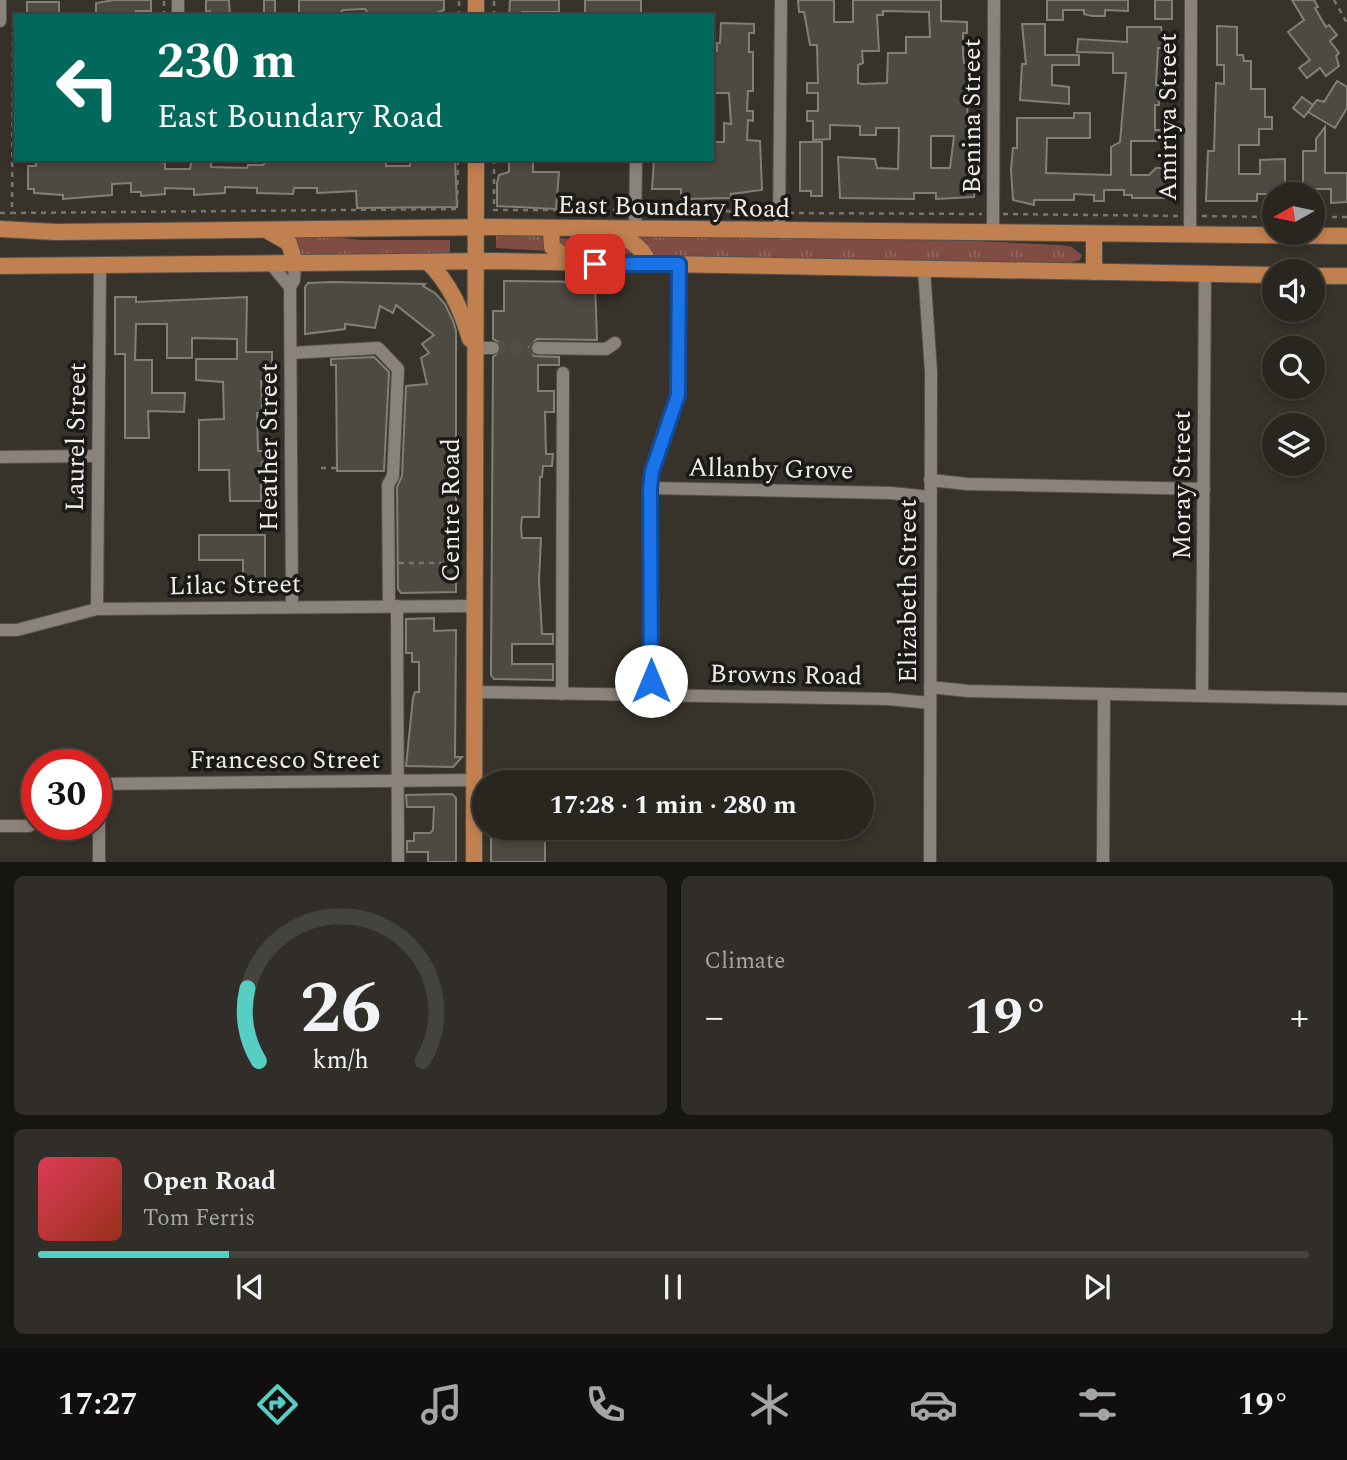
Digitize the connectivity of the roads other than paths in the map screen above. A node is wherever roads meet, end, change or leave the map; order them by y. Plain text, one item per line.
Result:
1 (0, 0) edge
2 (781, 0) edge
3 (994, 0) edge
4 (1191, 0) edge
5 (0, 21) edge
6 (476, 161) edge
7 (636, 161) edge
8 (476, 227) junction
9 (0, 229) edge
10 (262, 229) junction
11 (551, 229) junction
12 (589, 229) junction
13 (635, 229) junction
14 (779, 231) junction
15 (993, 233) junction
16 (1094, 234) junction
17 (1190, 235) junction
18 (1347, 236) edge
19 (428, 262) junction
20 (476, 262) junction
21 (270, 263) junction
22 (295, 263) junction
23 (574, 263) junction
24 (649, 264) junction
25 (679, 264) junction
26 (100, 265) junction
27 (0, 266) edge
28 (930, 269) junction
29 (1094, 272) junction
30 (1205, 274) junction
31 (1262, 275) edge
32 (1325, 276) edge
33 (1347, 276) edge
34 (290, 287) junction
35 (615, 343) dead end
36 (493, 348) tunnel mouth
37 (538, 348) tunnel mouth
38 (475, 351) junction
39 (291, 353) junction
40 (564, 373) dead end
41 (97, 456) junction
42 (0, 457) edge
43 (650, 488) junction
44 (930, 488) junction
45 (1204, 489) junction
46 (292, 606) junction
47 (393, 606) junction
48 (474, 606) junction
49 (97, 609) junction
50 (0, 630) edge
51 (474, 692) junction
52 (562, 694) junction
53 (650, 694) junction
54 (1104, 694) junction
55 (930, 695) junction
56 (1202, 696) junction
57 (1347, 699) edge
58 (474, 770) edge
59 (472, 780) edge
60 (397, 781) junction
61 (112, 784) edge
62 (0, 826) edge
63 (21, 826) edge
64 (99, 840) edge
65 (474, 840) edge
66 (99, 862) edge
67 (398, 862) edge
68 (474, 862) edge
69 (930, 862) edge
70 (1103, 862) edge

1 - 5 street
2 - 14 street
3 - 15 street, Benina Street
4 - 17 street, Amiriya Street
6 - 8 main road, Centre Road
7 - 13 street
8 - 10 main road, East Boundary Road
8 - 11 main road, East Boundary Road
8 - 20 main road, Centre Road
9 - 10 main road, East Boundary Road
10 - 22 main road
11 - 12 main road, East Boundary Road
11 - 23 main road
12 - 13 main road, East Boundary Road
12 - 24 main road
13 - 14 main road, East Boundary Road
14 - 15 main road, East Boundary Road
15 - 16 main road, East Boundary Road
16 - 17 main road, East Boundary Road
16 - 29 main road
17 - 18 main road, East Boundary Road
19 - 20 main road
19 - 22 main road
19 - 38 main road
20 - 23 main road
20 - 38 main road, Centre Road
21 - 22 main road
21 - 26 main road
21 - 34 street
22 - 34 street, Heather Street
23 - 24 main road
24 - 25 main road
25 - 28 main road
25 - 43 street
26 - 27 main road
26 - 41 street, Laurel Street
28 - 29 main road
28 - 44 street, Elizabeth Street
29 - 30 main road
30 - 31 main road
30 - 45 street, Moray Street
32 - 33 main road
34 - 39 street, Heather Street
35 - 37 street
36 - 38 street
38 - 48 main road, Centre Road
39 - 46 street, Heather Street
39 - 47 street
40 - 52 street
41 - 42 street
41 - 49 street, Laurel Street
43 - 44 street, Allanby Grove
43 - 53 street
44 - 45 street, Allanby Grove
44 - 55 street, Elizabeth Street
45 - 56 street, Moray Street
46 - 47 street, Lilac Street
46 - 49 street, Lilac Street
47 - 48 street, Lilac Street
47 - 60 street
48 - 51 main road, Centre Road
49 - 50 street, Lilac Street
51 - 52 street, Browns Road
51 - 58 main road, Centre Road
52 - 53 street, Browns Road
53 - 55 street, Browns Road
54 - 55 street, Browns Road
54 - 56 street, Browns Road
54 - 70 street
55 - 69 street, Elizabeth Street
56 - 57 street, Browns Road
59 - 60 street, Francesco Street
60 - 61 street, Francesco Street
60 - 67 street
62 - 63 street
64 - 66 street
65 - 68 main road, Centre Road

